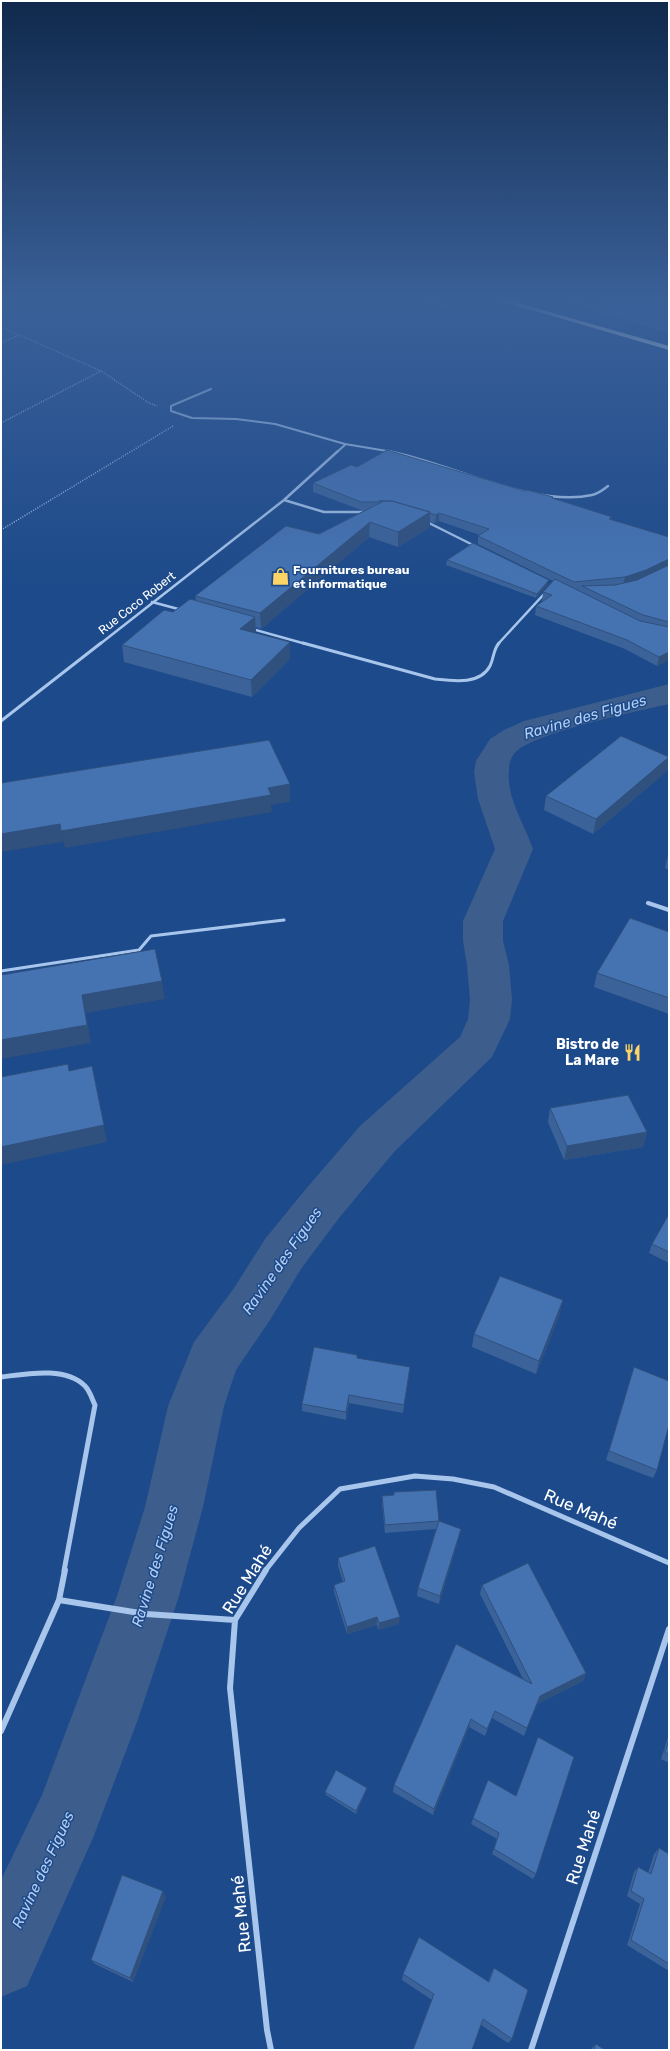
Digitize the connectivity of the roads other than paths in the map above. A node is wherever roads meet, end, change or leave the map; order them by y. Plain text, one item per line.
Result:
1 (198, 395) edge
2 (346, 444) junction
3 (608, 486) dead end
4 (284, 500) junction
5 (370, 512) edge
6 (418, 519) edge
7 (482, 549) edge
8 (548, 590) edge
9 (152, 602) junction
10 (183, 610) edge
11 (244, 627) edge
12 (1, 721) edge
13 (648, 902) dead end
14 (669, 910) edge
15 (284, 920) dead end
16 (1, 971) edge
17 (1, 1377) edge
18 (669, 1563) edge
19 (59, 1600) junction
20 (235, 1620) junction
21 (669, 1629) edge
22 (1, 1731) edge
23 (271, 2050) edge
24 (531, 2050) edge

1 - 2 street
2 - 3 street
2 - 4 street, Rue Coco Robert
4 - 5 street
4 - 9 street, Rue Coco Robert
6 - 7 street
8 - 11 street
9 - 10 street
9 - 12 street, Rue Coco Robert
13 - 14 street
15 - 16 lane
17 - 19 street
18 - 20 street, Rue Mahé
19 - 20 street
19 - 22 street
20 - 23 street, Rue Mahé
21 - 24 street, Rue Mahé

